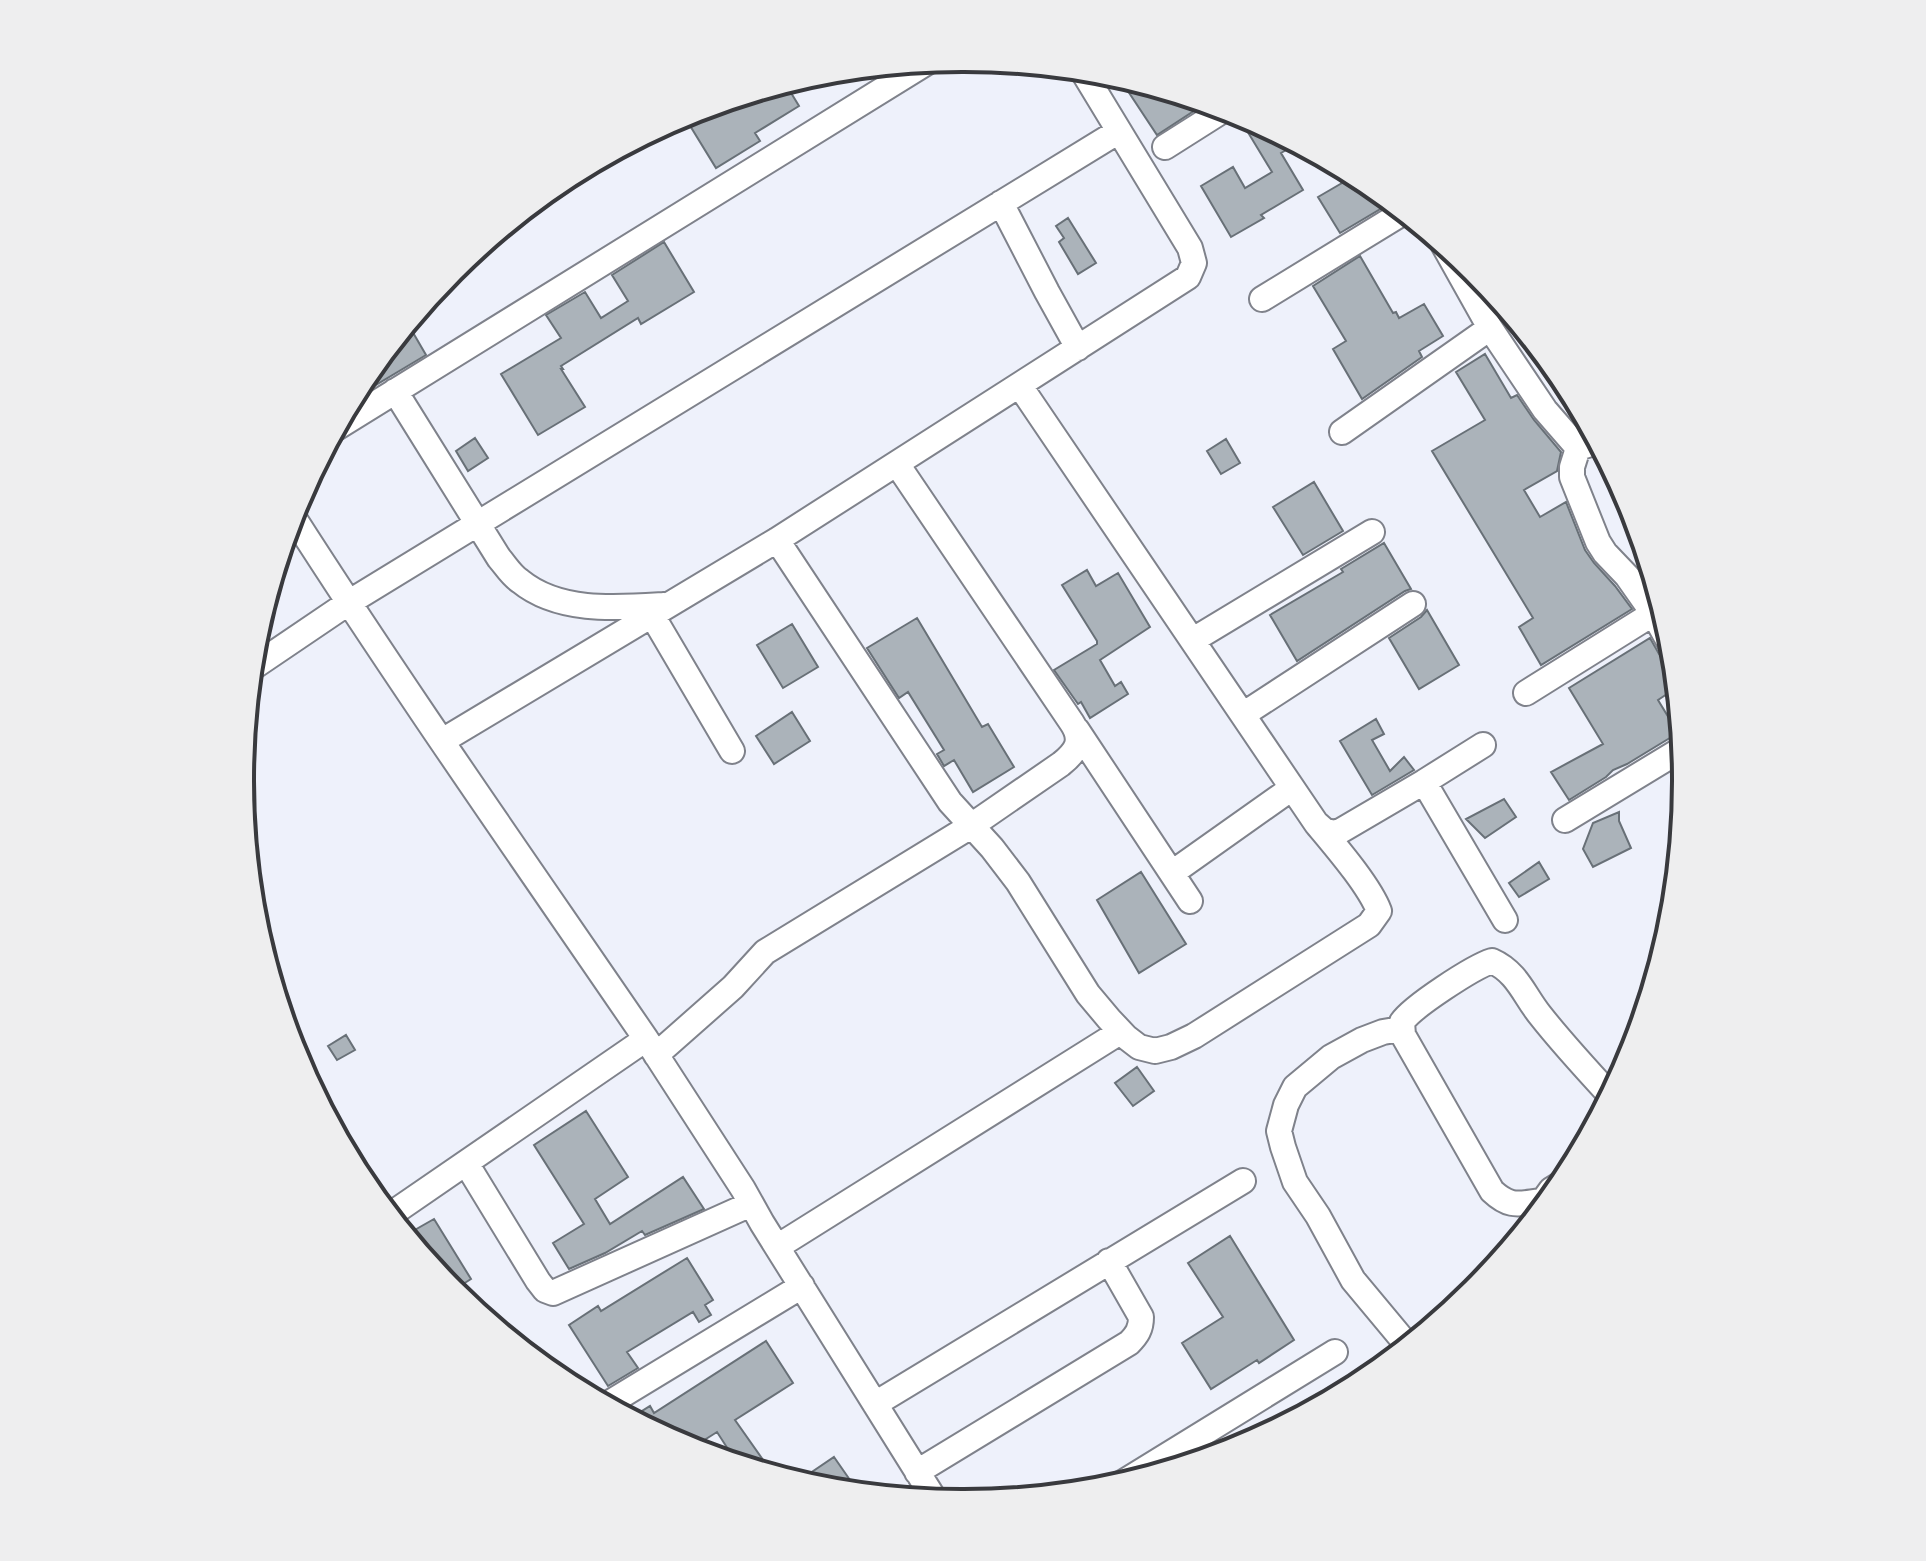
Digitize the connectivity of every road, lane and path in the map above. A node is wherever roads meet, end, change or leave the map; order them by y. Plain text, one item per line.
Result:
1 (906, 75) edge
2 (1091, 84) edge
3 (1211, 118) edge
4 (1119, 131) junction
5 (1165, 147) dead end
6 (1001, 203) junction
7 (1394, 218) edge
8 (1462, 278) edge
9 (1262, 299) dead end
10 (1490, 328) junction
11 (1078, 348) junction
12 (1020, 386) junction
13 (395, 391) junction
14 (356, 416) edge
15 (1342, 432) dead end
16 (1586, 443) edge
17 (1587, 446) edge
18 (897, 464) junction
19 (478, 524) junction
20 (301, 529) edge
21 (1372, 532) dead end
22 (777, 540) junction
23 (1648, 599) edge
24 (348, 603) junction
25 (1413, 604) dead end
26 (661, 610) junction
27 (1651, 614) edge
28 (1193, 640) junction
29 (265, 659) edge
30 (1526, 693) dead end
31 (1244, 714) junction
32 (1077, 730) junction
33 (442, 741) junction
34 (1483, 745) dead end
35 (732, 751) dead end
36 (1671, 756) edge
37 (1424, 782) junction
38 (1292, 788) junction
39 (1565, 820) dead end
40 (1316, 823) junction
41 (971, 826) junction
42 (1172, 873) junction
43 (1190, 901) dead end
44 (1505, 920) dead end
45 (1401, 1029) junction
46 (1120, 1032) junction
47 (651, 1047) junction
48 (1602, 1086) edge
49 (466, 1163) junction
50 (1243, 1181) dead end
51 (1531, 1203) edge
52 (751, 1204) junction
53 (399, 1209) edge
54 (777, 1247) junction
55 (1109, 1261) junction
56 (802, 1286) junction
57 (1401, 1337) edge
58 (1335, 1352) dead end
59 (617, 1398) edge
60 (875, 1404) junction
61 (1157, 1462) edge
62 (917, 1472) junction
63 (927, 1487) edge

1 - 13 street
2 - 4 street
3 - 5 street
4 - 6 street
4 - 11 street
6 - 11 street
6 - 19 street
7 - 9 street
8 - 10 street
10 - 15 street
10 - 16 street
11 - 12 street
12 - 18 street
12 - 28 street
13 - 14 street
13 - 19 street
17 - 23 street
18 - 22 street
18 - 32 street
19 - 24 street
19 - 26 street
20 - 24 street
21 - 28 street
22 - 26 street
22 - 41 street
24 - 29 street
24 - 33 street
25 - 31 street
26 - 33 street
26 - 35 street
27 - 30 street
28 - 31 street
31 - 38 street
32 - 41 street
32 - 42 street
33 - 47 street
34 - 37 street
36 - 39 street
37 - 40 street
37 - 44 street
38 - 40 street
38 - 42 street
40 - 46 street
41 - 46 street
41 - 47 street
42 - 43 street
45 - 48 street
45 - 51 street
45 - 57 street
46 - 54 street
47 - 49 street
47 - 52 street
49 - 52 street
49 - 53 street
50 - 55 street
52 - 54 street
54 - 56 street
55 - 60 street
55 - 62 street
56 - 59 street
56 - 60 street
58 - 61 street
60 - 62 street
62 - 63 street

